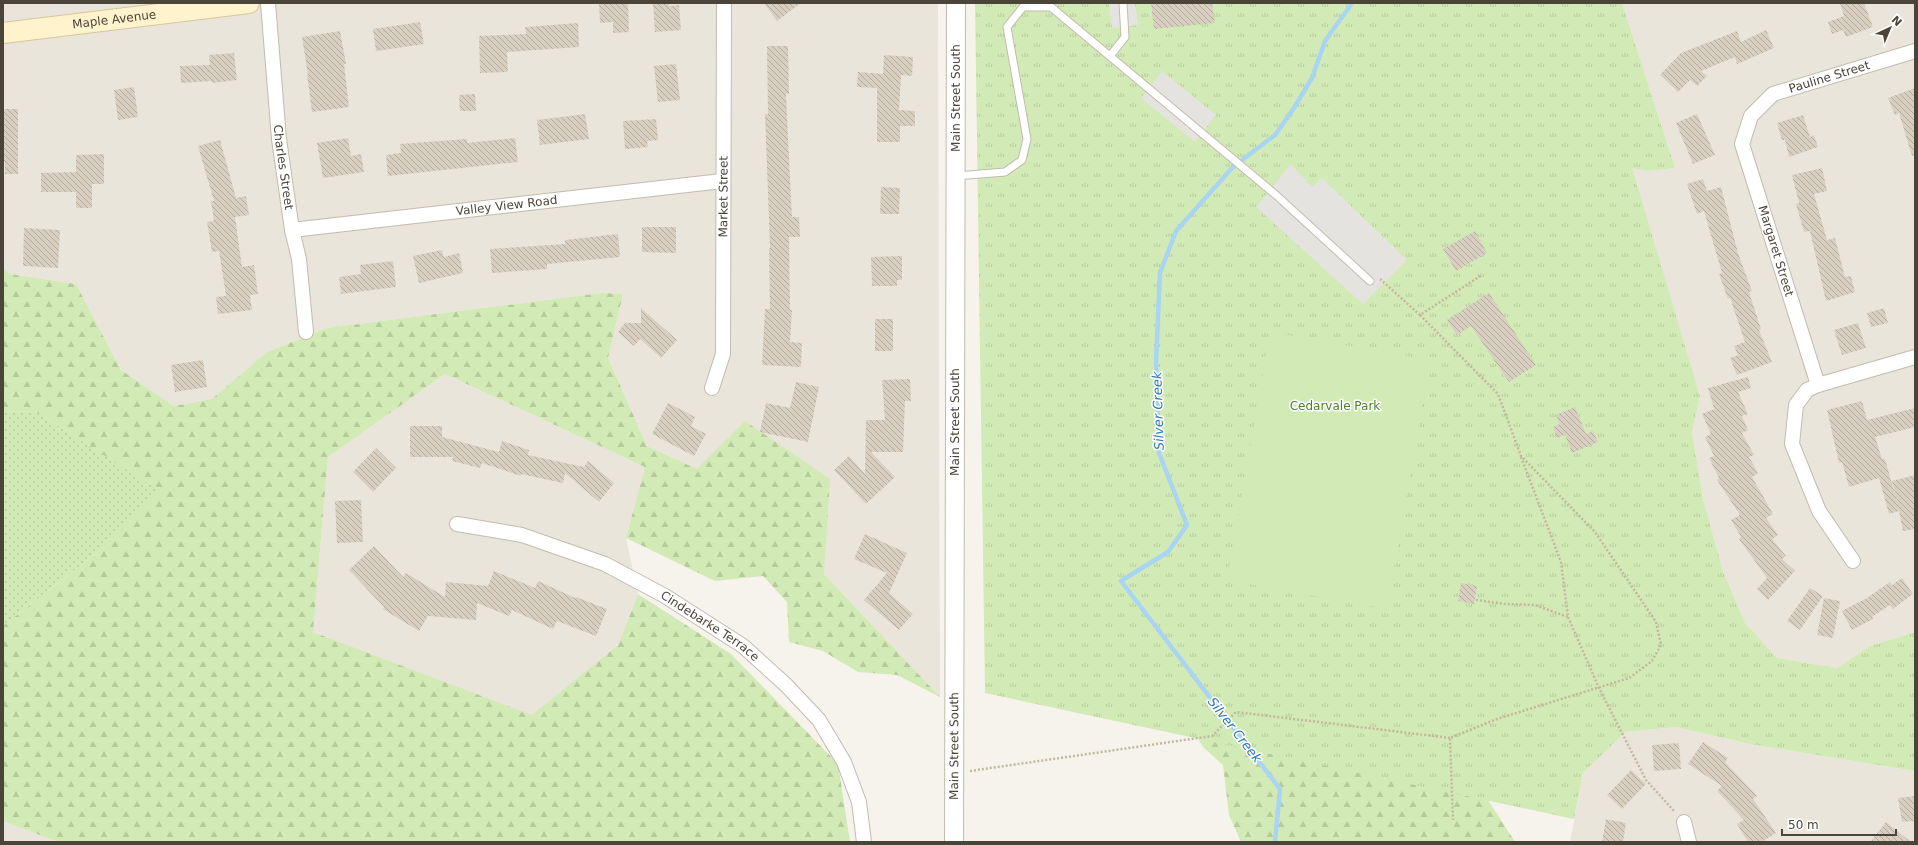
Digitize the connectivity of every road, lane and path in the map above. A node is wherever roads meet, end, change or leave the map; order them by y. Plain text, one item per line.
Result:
1 (249, 3) edge
2 (268, 3) edge
3 (724, 3) edge
4 (956, 3) edge
5 (1123, 3) edge
6 (3, 33) edge
7 (1915, 51) edge
8 (1110, 56) junction
9 (1751, 116) joint
10 (955, 176) junction
11 (722, 181) junction
12 (292, 230) junction
13 (1482, 275) dead end
14 (1373, 278) joint
15 (1420, 315) junction
16 (306, 332) dead end
17 (1915, 357) edge
18 (1818, 386) junction
19 (712, 388) dead end
20 (1521, 456) junction
21 (457, 524) dead end
22 (1853, 561) dead end
23 (1476, 600) dead end
24 (1568, 617) junction
25 (1599, 688) junction
26 (1450, 738) junction
27 (970, 772) dead end
28 (1453, 820) dead end
29 (1684, 822) joint
30 (864, 842) edge
31 (954, 842) edge
32 (1689, 842) edge

1 - 6 main road, Maple Avenue
2 - 12 street, Charles Street
3 - 11 street, Market Street
4 - 10 street, Main Street South
5 - 8 lane
7 - 9 street, Pauline Street
8 - 10 lane
8 - 14 lane
9 - 18 street, Margaret Street
10 - 31 street, Main Street South
11 - 12 street, Valley View Road
11 - 19 street, Market Street
12 - 16 street, Charles Street
13 - 15 path
14 - 15 path
15 - 20 path
17 - 18 street
18 - 22 street
20 - 24 path
20 - 25 path
21 - 30 street, Cindebarke Terrace
23 - 24 path
24 - 25 path
25 - 26 path
25 - 29 path
26 - 27 path
26 - 28 path
29 - 32 street

